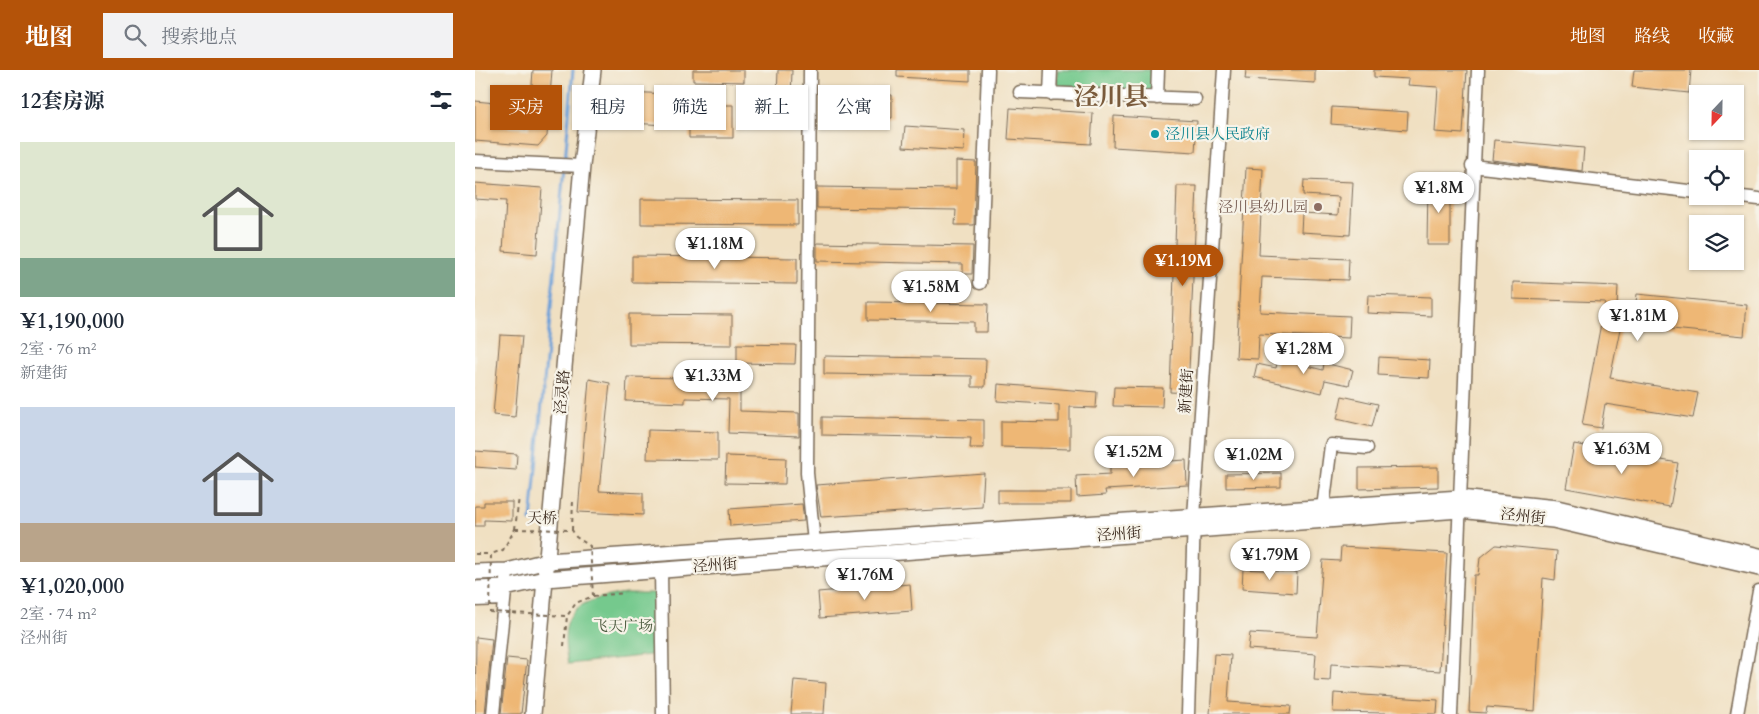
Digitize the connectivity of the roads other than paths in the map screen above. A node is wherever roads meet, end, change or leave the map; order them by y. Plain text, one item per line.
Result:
1 (593, 70) edge
2 (810, 70) edge
3 (988, 70) edge
4 (1051, 70) edge
5 (1158, 70) edge
6 (1224, 70) edge
7 (1478, 70) edge
8 (1020, 92) dead end
9 (1050, 94) junction
10 (1157, 98) junction
11 (1195, 99) dead end
12 (475, 161) edge
13 (570, 165) junction
14 (1472, 166) junction
15 (1689, 191) edge
16 (1744, 197) edge
17 (1759, 199) edge
18 (980, 283) dead end
19 (1367, 448) dead end
20 (1459, 504) junction
21 (1323, 508) junction
22 (1195, 522) junction
23 (814, 542) junction
24 (1759, 556) edge
25 (547, 561) junction
26 (1759, 568) edge
27 (661, 570) junction
28 (507, 571) junction
29 (475, 572) edge
30 (545, 579) junction
31 (475, 588) edge
32 (1759, 591) edge
33 (505, 594) junction
34 (475, 600) edge
35 (493, 714) edge
36 (533, 714) edge
37 (663, 714) edge
38 (1188, 714) edge
39 (1451, 714) edge
40 (1737, 714) edge

1 - 13 main road, 泾灵路
2 - 23 street
3 - 18 street
4 - 9 street
5 - 10 street
6 - 22 street, 新建街
7 - 14 street
8 - 9 street
9 - 10 street
10 - 11 street
12 - 13 street
13 - 25 main road, 泾灵路
14 - 15 street
14 - 20 street
16 - 17 street
19 - 21 street
20 - 21 main road, 泾州街
20 - 22 main road, 泾州街
20 - 24 main road, 泾州街
20 - 26 main road, 泾州街
20 - 39 street
21 - 22 main road, 泾州街
22 - 23 main road, 泾州街
22 - 27 main road, 泾州街
22 - 38 street, 新建街
23 - 25 main road, 泾州街
25 - 28 main road, 泾州街
25 - 30 main road, 泾灵路
27 - 30 main road, 泾州街
27 - 37 street
28 - 29 main road, 泾州街
28 - 33 street
30 - 33 main road, 泾州街
30 - 36 main road, 泾灵路
31 - 33 main road, 泾州街
32 - 40 street
33 - 34 street
33 - 35 street

